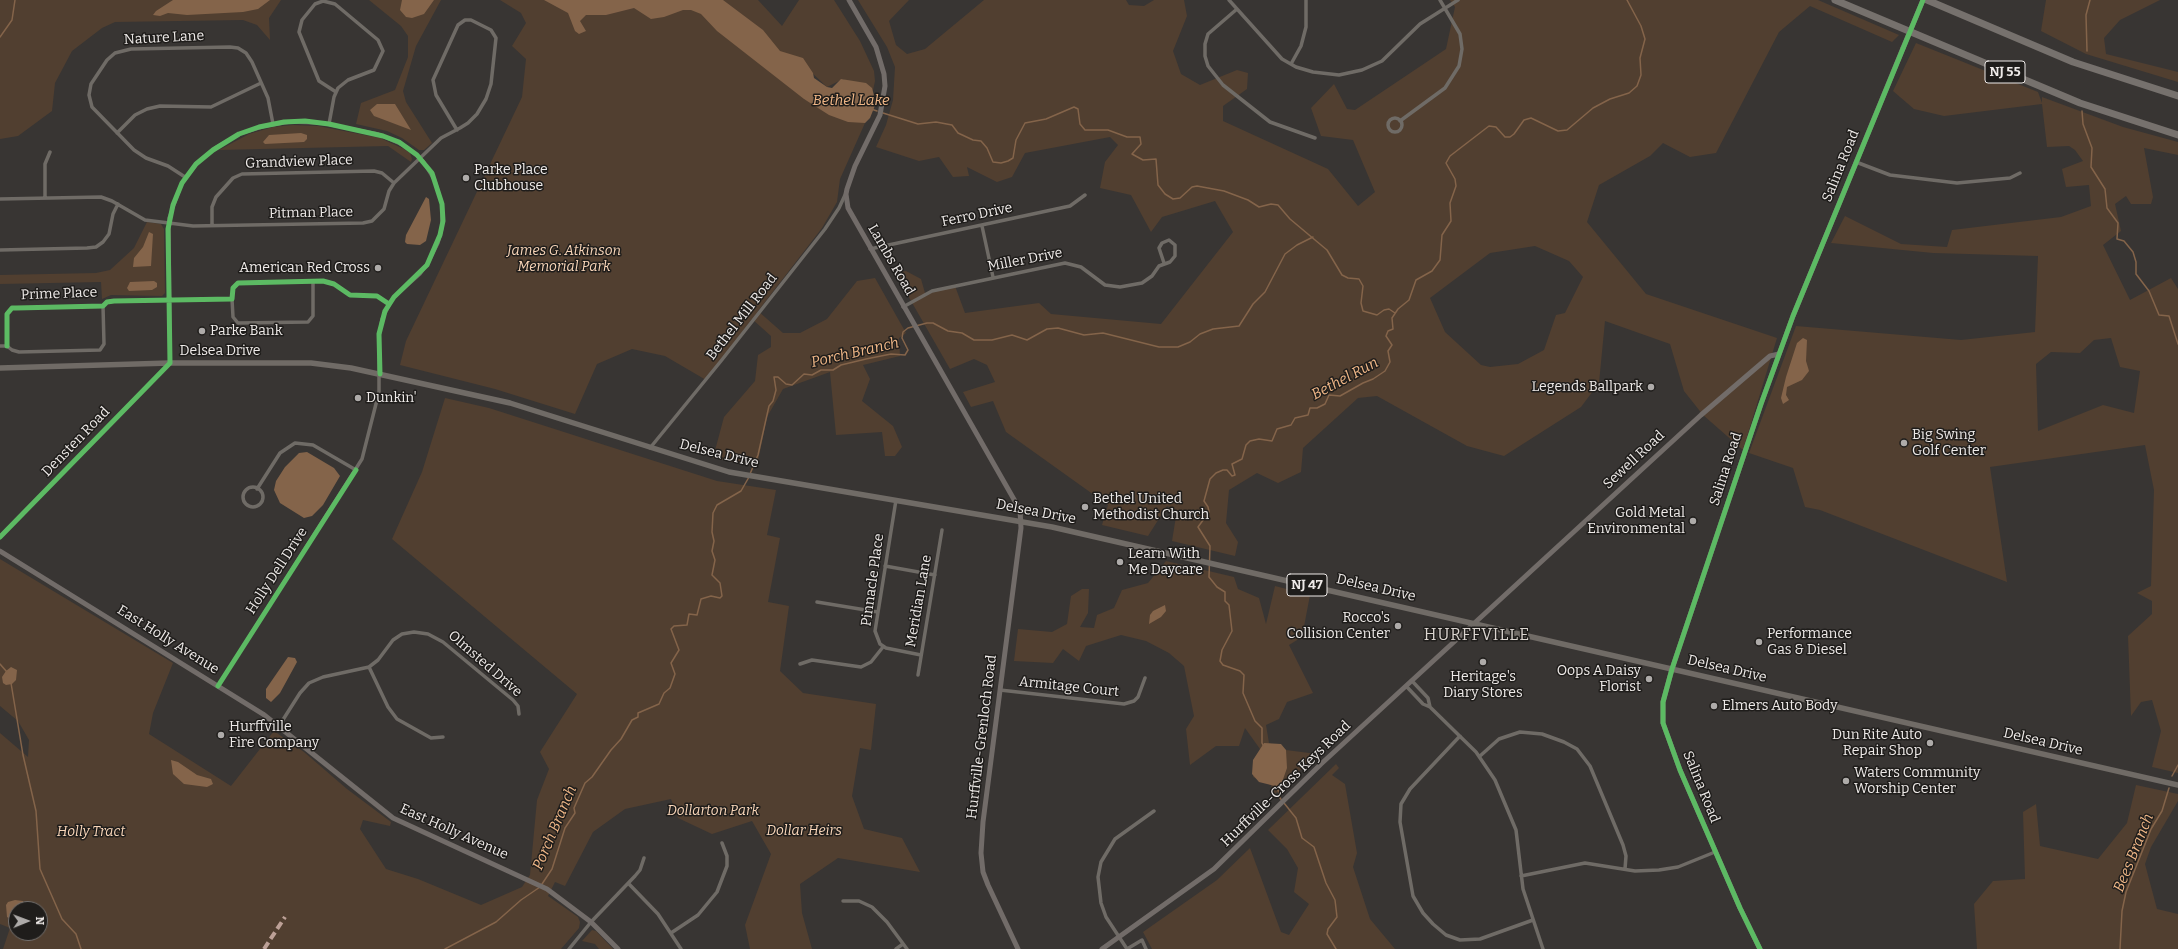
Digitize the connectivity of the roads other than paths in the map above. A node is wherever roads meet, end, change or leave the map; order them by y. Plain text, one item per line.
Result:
1 (849, 0) edge
2 (1229, 0) edge
3 (1306, 0) edge
4 (1440, 0) edge
5 (1458, 0) edge
6 (1835, 0) edge
7 (1922, 0) edge
8 (1927, 0) edge
9 (1237, 9) junction
10 (1445, 9) junction
11 (1291, 64) junction
12 (261, 82) junction
13 (336, 92) junction
14 (2178, 96) edge
15 (1400, 121) junction
16 (273, 124) junction
17 (329, 124) junction
18 (457, 130) junction
19 (117, 133) junction
20 (2178, 135) edge
21 (1315, 138) dead end
22 (50, 152) dead end
23 (420, 158) junction
24 (1856, 162) junction
25 (2020, 174) dead end
26 (185, 178) junction
27 (394, 182) junction
28 (846, 194) junction
29 (1085, 195) dead end
30 (0, 198) edge
31 (45, 198) junction
32 (118, 204) junction
33 (169, 223) junction
34 (212, 226) junction
35 (982, 226) junction
36 (870, 249) junction
37 (0, 250) edge
38 (1164, 264) junction
39 (993, 277) junction
40 (313, 282) junction
41 (232, 299) junction
42 (170, 300) junction
43 (390, 304) junction
44 (103, 306) junction
45 (903, 306) junction
46 (0, 346) edge
47 (7, 346) junction
48 (1779, 354) junction
49 (170, 363) junction
50 (0, 368) edge
51 (380, 374) junction
52 (649, 448) junction
53 (356, 470) junction
54 (257, 489) junction
55 (896, 500) junction
56 (1021, 520) junction
57 (942, 530) dead end
58 (0, 538) edge
59 (0, 551) edge
60 (885, 566) junction
61 (935, 575) junction
62 (817, 602) dead end
63 (878, 612) junction
64 (1475, 623) junction
65 (883, 647) junction
66 (921, 655) junction
67 (800, 664) dead end
68 (368, 668) junction
69 (1672, 669) junction
70 (918, 676) dead end
71 (1145, 678) dead end
72 (1413, 682) junction
73 (218, 686) junction
74 (1407, 687) junction
75 (1000, 690) junction
76 (1430, 707) junction
77 (519, 714) dead end
78 (279, 726) junction
79 (1460, 736) junction
80 (443, 738) dead end
81 (1480, 756) junction
82 (2178, 785) edge
83 (1154, 811) dead end
84 (722, 843) dead end
85 (1715, 852) junction
86 (644, 858) dead end
87 (1625, 869) junction
88 (1521, 876) junction
89 (629, 884) junction
90 (843, 901) dead end
91 (1533, 920) junction
92 (591, 922) junction
93 (671, 933) junction
94 (1120, 937) junction
95 (903, 944) junction
96 (569, 949) edge
97 (618, 949) edge
98 (681, 949) edge
99 (896, 949) edge
100 (907, 949) edge
101 (1018, 949) edge
102 (1102, 949) edge
103 (1126, 949) edge
104 (1146, 949) edge
105 (1543, 949) edge
106 (1760, 949) edge

1 - 28 main road, Lambs Road
2 - 9 street
3 - 11 street
4 - 10 street
5 - 10 street
6 - 20 highway, NJ 55
7 - 24 main road, Salina Road, bridge
8 - 14 highway, NJ 55
9 - 11 street
9 - 21 street
10 - 11 street
10 - 15 street
12 - 16 street, Nature Lane
12 - 19 street
12 - 19 street, Nature Lane
13 - 13 street
13 - 17 street
15 - 15 street
16 - 17 street, Holly Dell Drive
16 - 26 street, Holly Dell Drive
17 - 23 street, Holly Dell Drive
18 - 18 street, Pitman Place
18 - 23 street, Pitman Place
19 - 26 street, Nature Lane
22 - 31 street
23 - 27 street, Pitman Place
23 - 43 street, Holly Dell Drive
24 - 25 street
24 - 48 main road, Salina Road
26 - 33 street, Holly Dell Drive
27 - 34 street, Pitman Place
27 - 34 street, Grandview Place
28 - 36 main road, Lambs Road
28 - 52 street, Bethel Mill Road
29 - 35 street, Ferro Drive
30 - 31 street, Pitman Place
31 - 32 street, Pitman Place
32 - 33 street, Pitman Place
32 - 37 street
33 - 34 street, Pitman Place
33 - 42 street, Holly Dell Drive
35 - 36 street, Ferro Drive
35 - 39 street
36 - 45 main road, Lambs Road
38 - 38 street, Miller Drive
38 - 39 street, Miller Drive
39 - 45 street, Miller Drive
40 - 41 street
40 - 41 street
40 - 43 street
41 - 42 street, Prime Place
42 - 44 street, Prime Place
42 - 49 street, Holly Dell Drive
43 - 51 street, Holly Dell Drive
44 - 47 street, Prime Place
44 - 47 street
45 - 56 main road, Lambs Road
46 - 47 street
48 - 64 main road, Sewell Road
48 - 69 main road, Salina Road
49 - 50 main road, Delsea Drive / NJ 47
49 - 51 main road, Delsea Drive / NJ 47
49 - 58 street, Densten Road
51 - 52 main road, Delsea Drive / NJ 47
51 - 53 street, Holly Dell Drive
52 - 55 main road, Delsea Drive / NJ 47
53 - 54 street
53 - 73 street, Holly Dell Drive
54 - 54 street
55 - 56 main road, Delsea Drive / NJ 47
55 - 60 street, Pinnacle Place
56 - 64 main road, Delsea Drive / NJ 47
56 - 75 main road, Hurffville-Grenloch Road
57 - 61 street, Meridian Lane
59 - 73 main road, East Holly Avenue
60 - 61 street
60 - 63 street, Pinnacle Place
61 - 66 street, Meridian Lane
62 - 63 street
63 - 65 street, Pinnacle Place
64 - 69 main road, Delsea Drive / NJ 47
64 - 72 main road, Hurffville-Cross Keys Road
65 - 66 street
65 - 67 street
66 - 70 street, Meridian Lane
68 - 77 street, Olmsted Drive
68 - 78 street
68 - 80 street
69 - 82 main road, Delsea Drive / NJ 47
69 - 85 main road, Salina Road
71 - 75 street, Armitage Court
72 - 74 main road, Hurffville-Cross Keys Road
72 - 76 street
73 - 78 main road, East Holly Avenue
74 - 76 street
74 - 94 main road, Hurffville-Cross Keys Road
75 - 101 main road, Hurffville-Grenloch Road
76 - 79 street
78 - 92 main road, East Holly Avenue
79 - 81 street
79 - 91 street
81 - 87 street
81 - 88 street
83 - 94 street
84 - 93 street
85 - 87 street
85 - 106 main road, Salina Road
86 - 89 street
87 - 88 street
88 - 91 street
89 - 92 street
89 - 93 street
90 - 95 street
91 - 105 street
92 - 96 street
92 - 97 main road, East Holly Avenue
93 - 98 street
94 - 102 main road, Hurffville-Cross Keys Road
94 - 103 street
95 - 99 street
95 - 100 street
103 - 104 street

